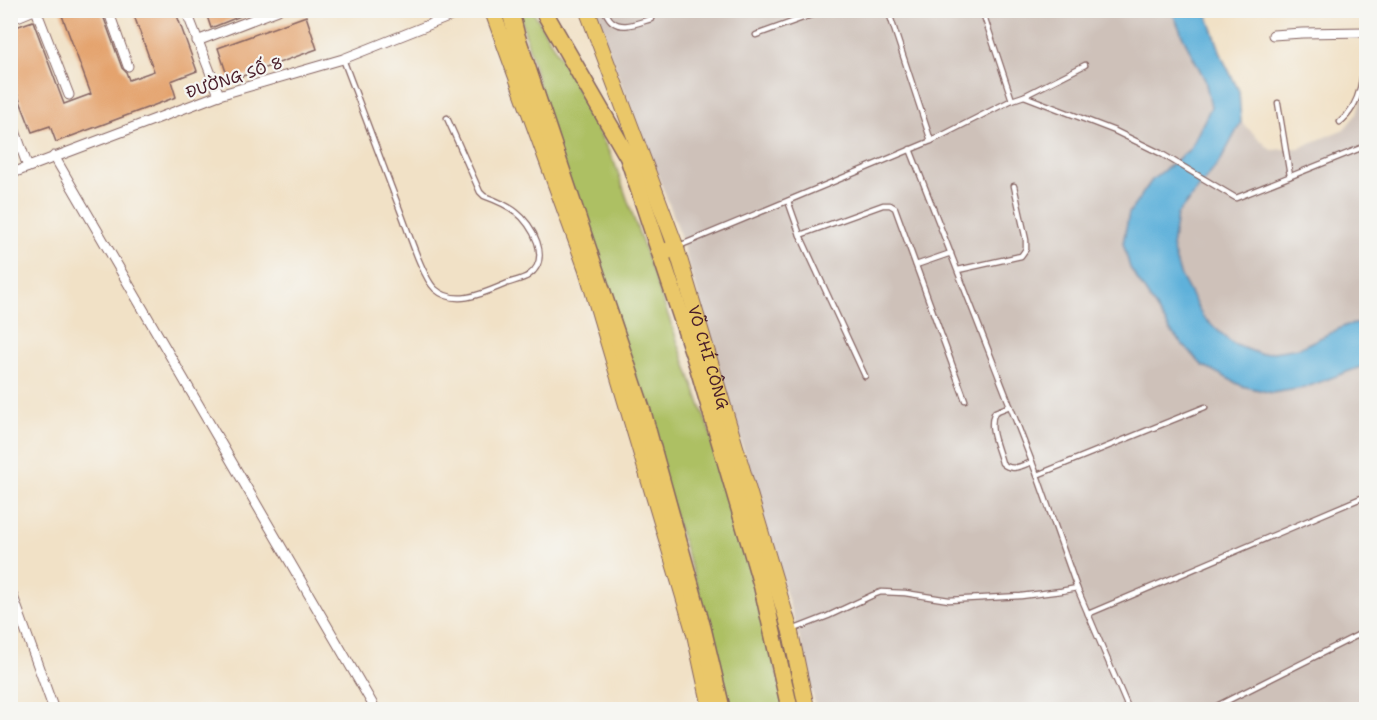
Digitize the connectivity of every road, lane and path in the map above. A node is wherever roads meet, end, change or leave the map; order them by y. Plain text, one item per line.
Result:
1 (35, 10) edge
2 (108, 10) edge
3 (186, 10) edge
4 (248, 10) edge
5 (278, 10) edge
6 (466, 10) edge
7 (492, 10) edge
8 (510, 10) edge
9 (543, 10) edge
10 (577, 10) edge
11 (587, 10) edge
12 (604, 10) edge
13 (825, 10) edge
14 (888, 10) edge
15 (982, 10) edge
16 (651, 19) dead end
17 (10, 20) edge
18 (251, 20) junction
19 (1366, 32) edge
20 (756, 35) dead end
21 (1273, 35) dead end
22 (1366, 38) edge
23 (197, 41) junction
24 (343, 59) junction
25 (1085, 65) dead end
26 (128, 66) dead end
27 (69, 95) dead end
28 (219, 95) junction
29 (1024, 96) junction
30 (1012, 100) junction
31 (1278, 103) dead end
32 (10, 117) edge
33 (447, 118) dead end
34 (1340, 122) dead end
35 (931, 141) junction
36 (1366, 146) edge
37 (910, 149) junction
38 (54, 156) junction
39 (628, 157) junction
40 (28, 167) junction
41 (10, 174) edge
42 (1290, 176) junction
43 (1014, 186) dead end
44 (788, 201) junction
45 (800, 235) junction
46 (676, 247) junction
47 (951, 253) junction
48 (661, 255) junction
49 (916, 265) junction
50 (958, 270) junction
51 (865, 375) dead end
52 (965, 400) dead end
53 (1010, 406) junction
54 (1205, 407) dead end
55 (1032, 462) junction
56 (1037, 475) junction
57 (1366, 496) edge
58 (10, 588) edge
59 (1077, 588) junction
60 (1088, 614) junction
61 (790, 630) junction
62 (1366, 631) edge
63 (54, 710) edge
64 (376, 710) edge
65 (711, 710) edge
66 (722, 710) edge
67 (790, 710) edge
68 (807, 710) edge
69 (1129, 710) edge
70 (1209, 710) edge

1 - 17 street
1 - 27 street
2 - 26 street
3 - 23 street
4 - 18 street
5 - 18 street
6 - 24 street, ĐƯỜNG SỐ 8
7 - 65 main road
8 - 66 highway
9 - 39 highway, VÕ CHÍ CÔNG
10 - 39 main road, VÕ CHÍ CÔNG
11 - 46 main road, VÕ CHÍ CÔNG
12 - 16 lane
13 - 20 lane
14 - 35 lane
15 - 30 lane
18 - 23 street
19 - 21 street
22 - 34 lane
23 - 28 street
24 - 28 street, ĐƯỜNG SỐ 8
24 - 33 lane
25 - 29 lane
28 - 38 street, ĐƯỜNG SỐ 8
29 - 30 lane
29 - 42 lane
30 - 35 lane
31 - 42 lane
32 - 40 street
35 - 37 lane
36 - 42 lane
37 - 44 lane
37 - 47 lane
38 - 40 street, ĐƯỜNG SỐ 8
38 - 64 street
39 - 48 highway, VÕ CHÍ CÔNG
40 - 41 street, ĐƯỜNG SỐ 8
43 - 50 lane
44 - 45 lane
44 - 46 lane
45 - 49 lane
45 - 51 lane
46 - 48 highway
46 - 61 main road, VÕ CHÍ CÔNG
47 - 49 lane
47 - 50 lane
48 - 67 highway, VÕ CHÍ CÔNG
49 - 52 lane
50 - 53 lane
53 - 55 lane
53 - 55 lane
54 - 56 lane
55 - 56 lane
56 - 59 lane
57 - 60 lane
58 - 63 street
59 - 60 lane
59 - 61 lane
60 - 69 lane
61 - 68 main road, VÕ CHÍ CÔNG
62 - 70 lane

